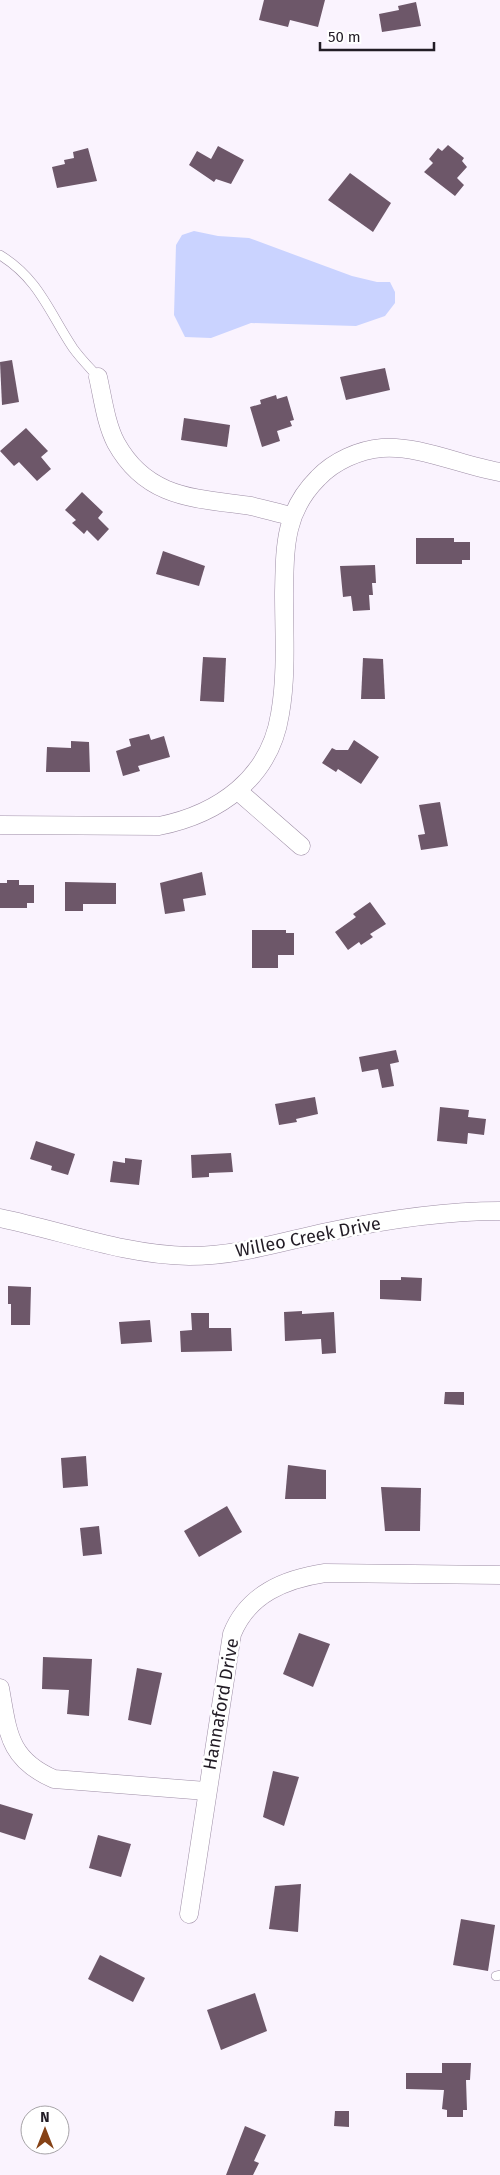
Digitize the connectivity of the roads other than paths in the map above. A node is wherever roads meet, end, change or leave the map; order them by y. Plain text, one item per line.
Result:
1 (0, 255) edge
2 (98, 377) joint
3 (500, 472) edge
4 (291, 516) junction
5 (238, 791) junction
6 (0, 826) edge
7 (301, 846) dead end
8 (500, 1211) edge
9 (0, 1218) edge
10 (500, 1576) edge
11 (0, 1688) edge
12 (206, 1791) junction
13 (189, 1914) dead end

1 - 2 lane
2 - 4 street
3 - 4 street
4 - 5 street
5 - 6 street
5 - 7 street
8 - 9 street, Willeo Creek Drive
10 - 12 street, Hannaford Drive
11 - 12 street
12 - 13 street, Hannaford Drive

